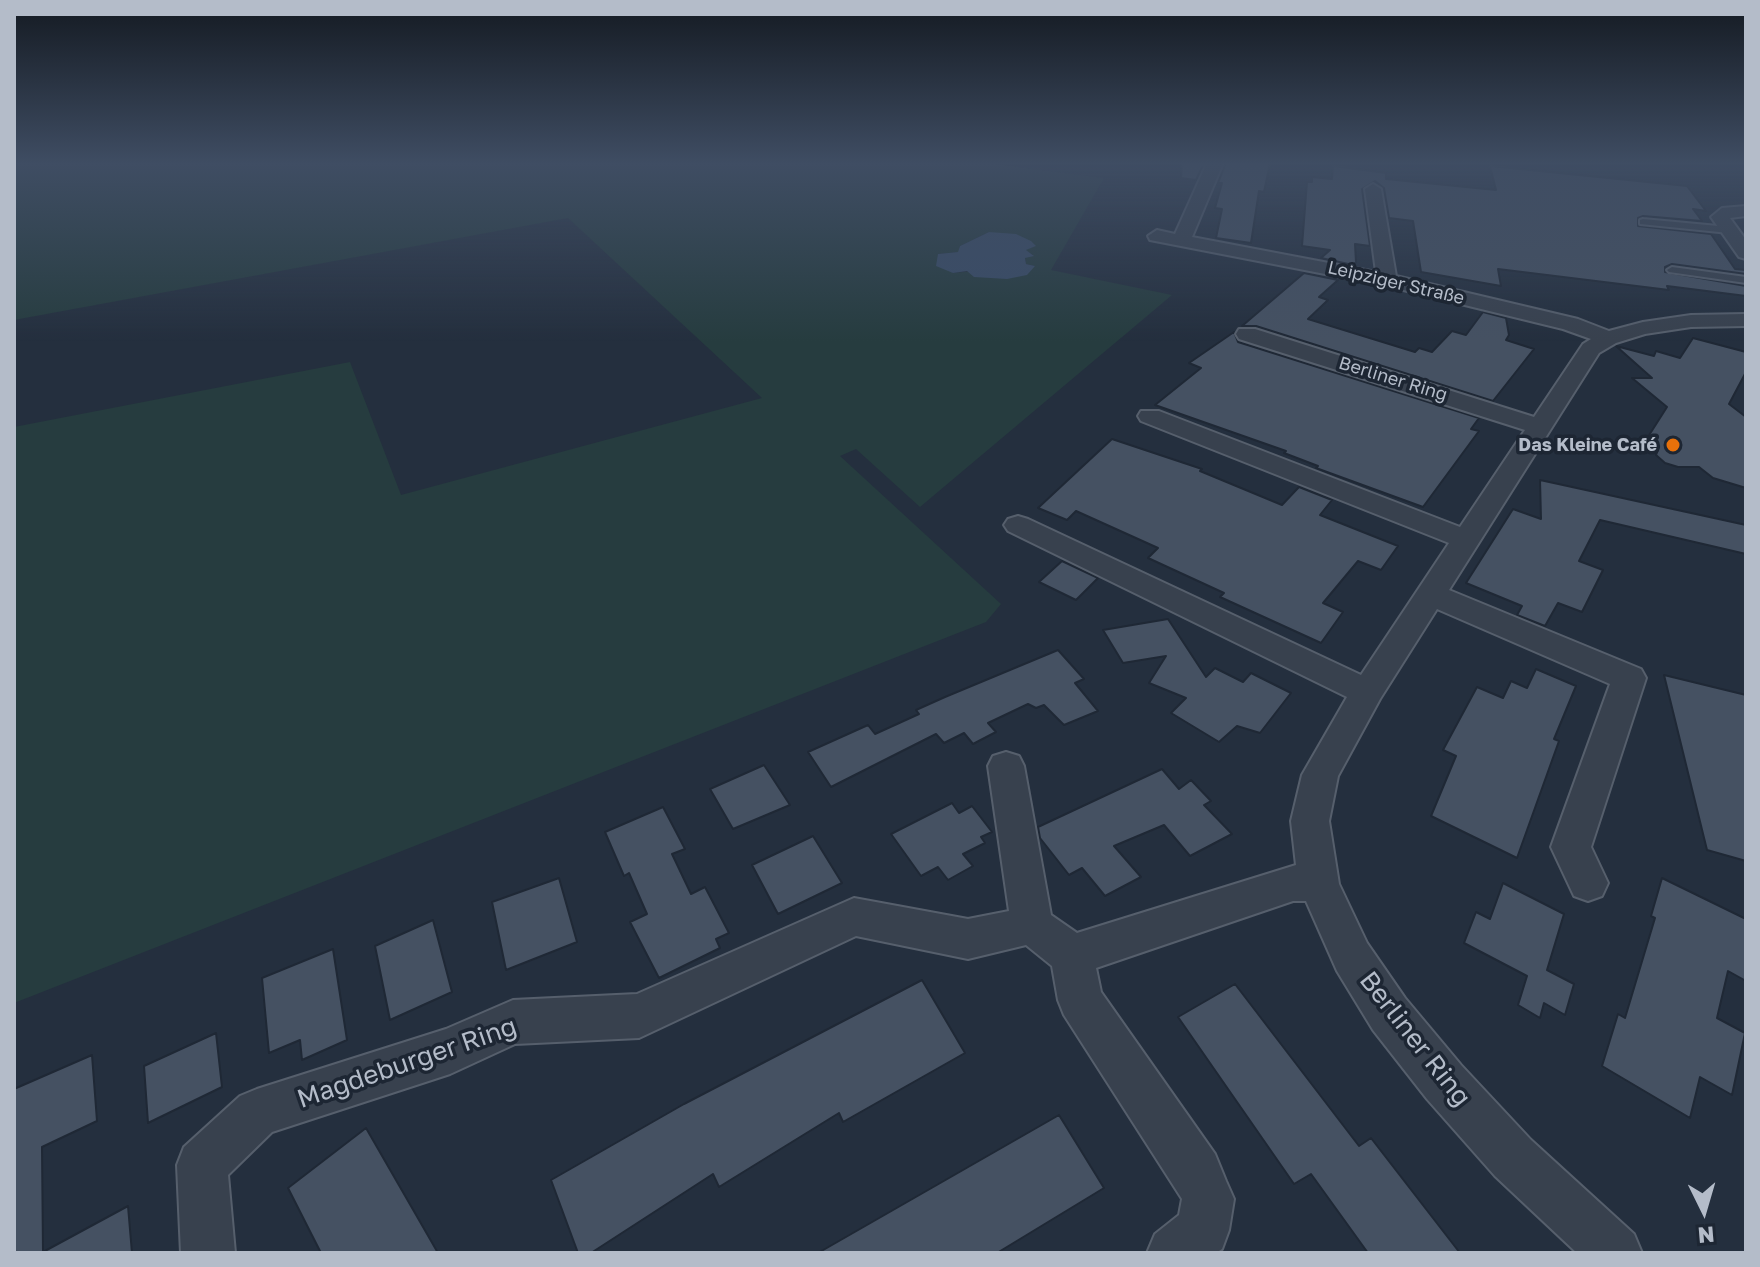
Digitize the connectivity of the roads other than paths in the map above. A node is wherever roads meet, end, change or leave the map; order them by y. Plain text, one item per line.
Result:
1 (1190, 222) edge
2 (1378, 222) edge
3 (1644, 222) edge
4 (1724, 222) edge
5 (1729, 230) junction
6 (1157, 236) dead end
7 (1182, 240) junction
8 (1746, 253) edge
9 (1672, 270) dead end
10 (1387, 280) junction
11 (1746, 280) edge
12 (1746, 320) edge
13 (1247, 334) dead end
14 (1608, 338) junction
15 (1150, 416) dead end
16 (1538, 426) junction
17 (1018, 525) dead end
18 (1465, 539) junction
19 (1430, 594) junction
20 (1367, 692) junction
21 (1006, 766) dead end
22 (1588, 883) dead end
23 (1319, 884) junction
24 (1032, 925) junction
25 (1072, 955) junction
26 (208, 1253) edge
27 (1174, 1253) edge
28 (1615, 1253) edge

1 - 7 street
2 - 10 street
3 - 5 lane
4 - 5 street
5 - 8 street
6 - 7 street, Leipziger Straße
7 - 10 street, Leipziger Straße
9 - 11 lane
10 - 14 street, Leipziger Straße
12 - 14 street, Berliner Ring
13 - 16 street, Berliner Ring
14 - 16 street, Berliner Ring
15 - 18 street
16 - 18 street, Berliner Ring
17 - 20 street
18 - 19 street, Berliner Ring
19 - 20 street, Berliner Ring
19 - 22 street
20 - 23 street, Berliner Ring
21 - 24 street
23 - 25 street
23 - 28 street, Berliner Ring
24 - 25 street
24 - 26 street, Magdeburger Ring
25 - 27 street

